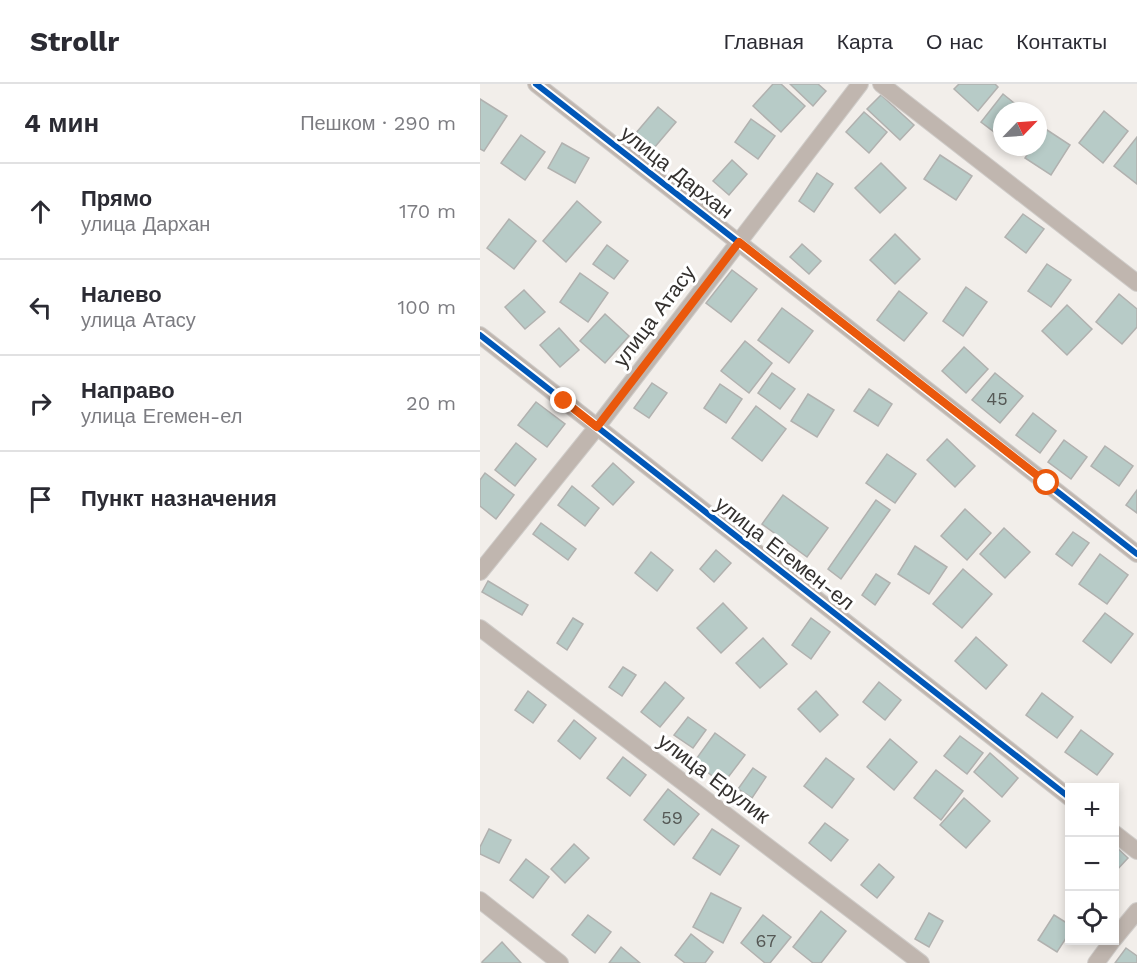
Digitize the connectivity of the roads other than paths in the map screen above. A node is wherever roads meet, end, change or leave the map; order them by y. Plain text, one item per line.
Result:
1 (536, 84) edge
2 (860, 84) edge
3 (881, 84) edge
4 (739, 242) junction
5 (1137, 283) edge
6 (480, 335) edge
7 (597, 427) junction
8 (1137, 554) edge
9 (480, 572) edge
10 (480, 628) edge
11 (1065, 794) edge
12 (1119, 837) edge
13 (1137, 851) edge
14 (480, 900) edge
15 (1137, 910) edge
16 (1119, 933) edge
17 (1110, 945) edge
18 (560, 963) edge
19 (921, 963) edge
20 (1096, 963) edge

1 - 4 street, улица Дархан
2 - 4 street, улица Атасу
3 - 5 street
4 - 7 street, улица Атасу
4 - 8 street, улица Дархан
6 - 7 street, улица Егемен-ел
7 - 9 street, улица Атасу
7 - 11 street, улица Егемен-ел
10 - 19 street, улица Ерулик
12 - 13 street
14 - 18 street
15 - 16 street
17 - 20 street

